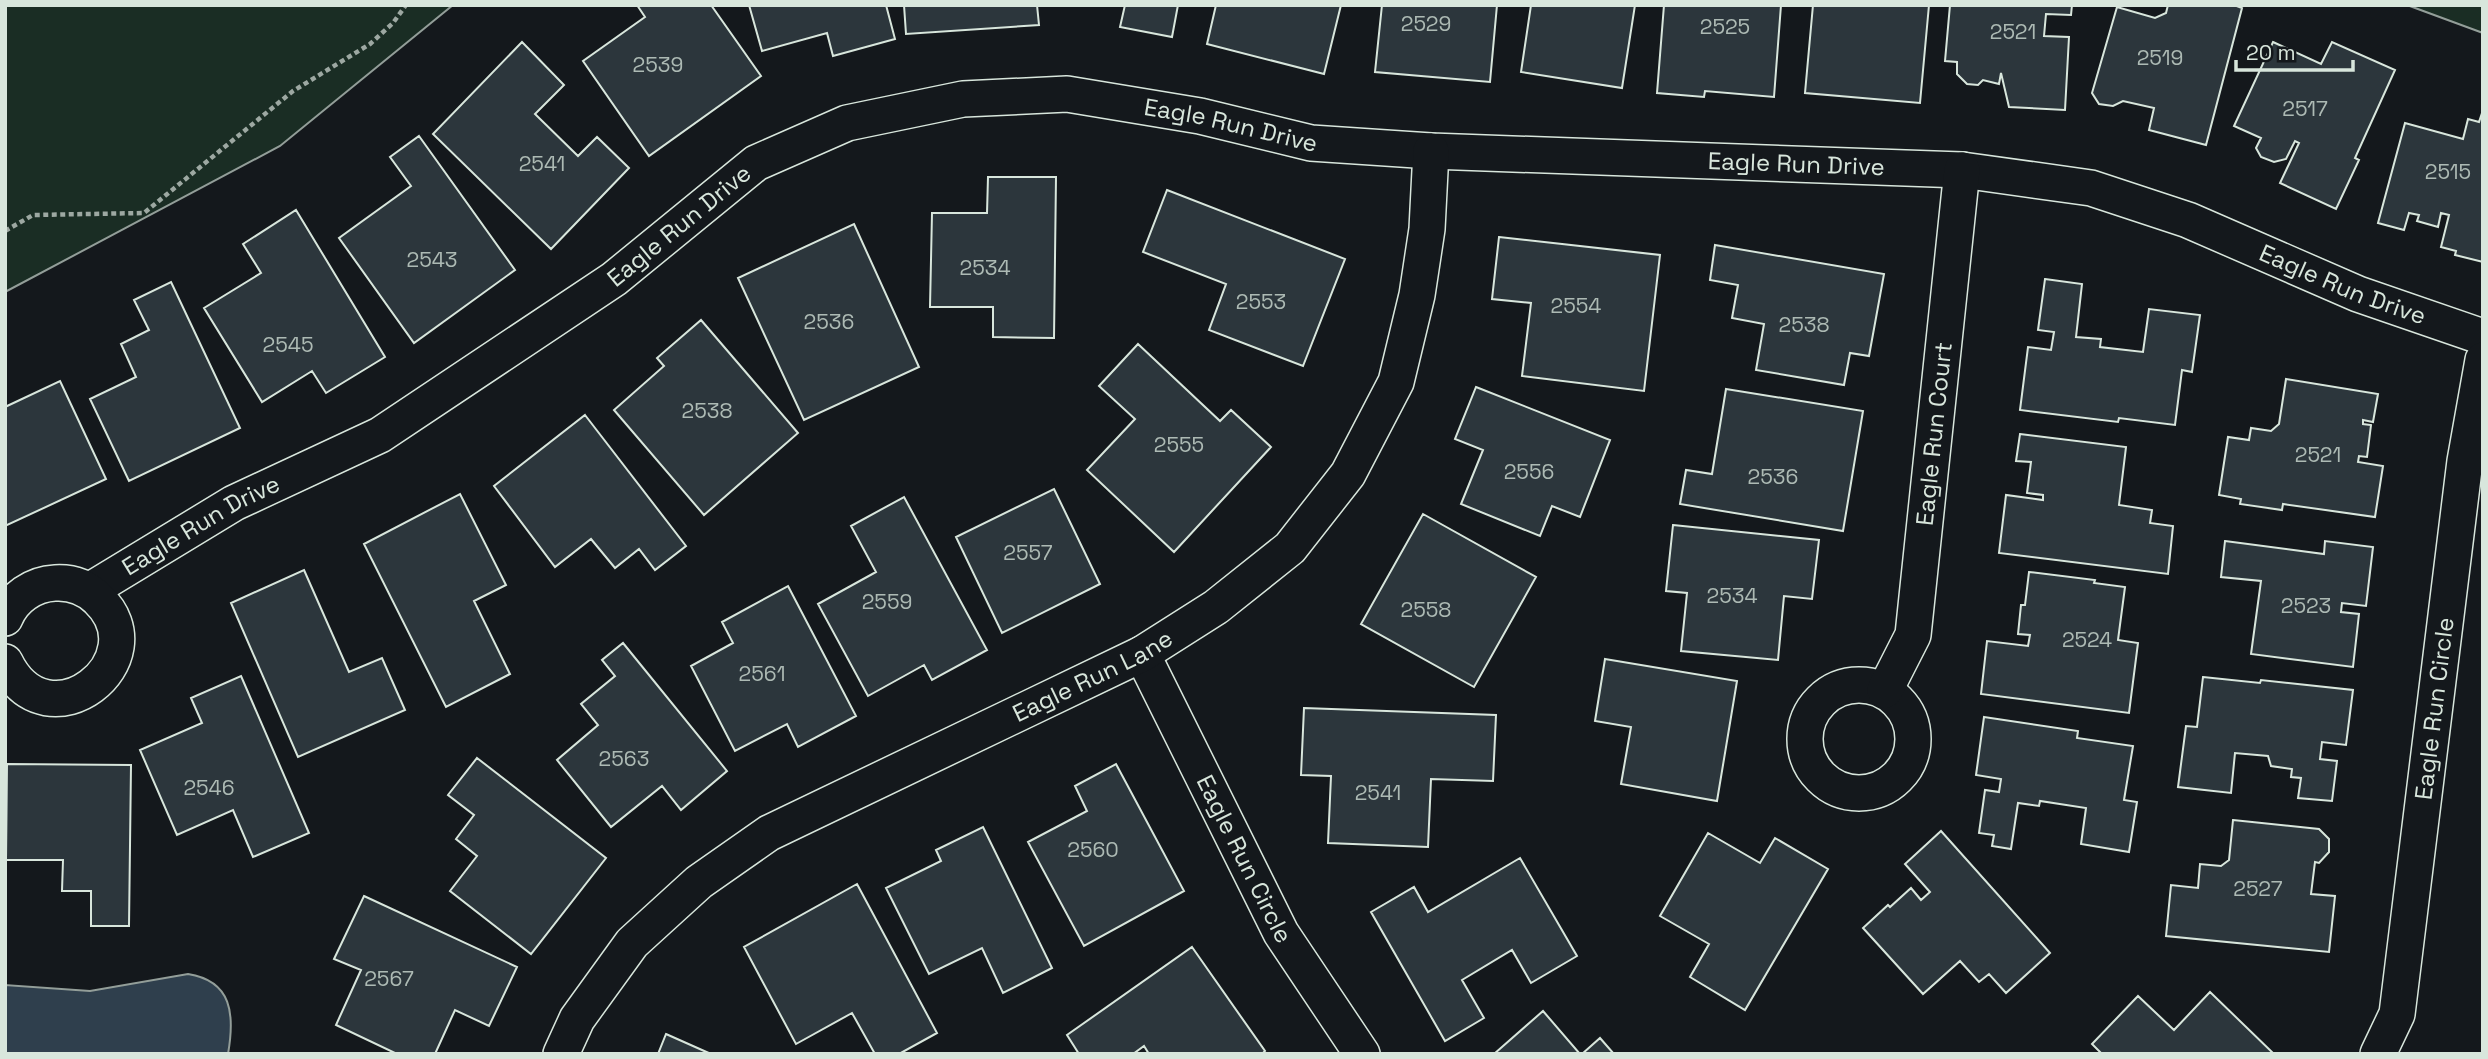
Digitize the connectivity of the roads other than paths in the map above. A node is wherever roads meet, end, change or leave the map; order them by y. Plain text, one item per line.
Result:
1 (1431, 151) junction
2 (1962, 170) junction
3 (2483, 337) edge
4 (2483, 360) edge
5 (89, 591) junction
6 (5, 618) edge
7 (1142, 654) junction
8 (5, 662) edge
9 (1885, 690) dead end
10 (561, 1054) edge
11 (1362, 1054) edge
12 (2378, 1054) edge

1 - 2 street, Eagle Run Drive
1 - 5 street, Eagle Run Drive
1 - 7 street, Eagle Run Lane
2 - 3 street, Eagle Run Drive
2 - 9 street, Eagle Run Court
4 - 12 street, Eagle Run Circle
5 - 6 street
5 - 8 street, Eagle Run Drive
7 - 10 street, Eagle Run Lane
7 - 11 street, Eagle Run Circle

